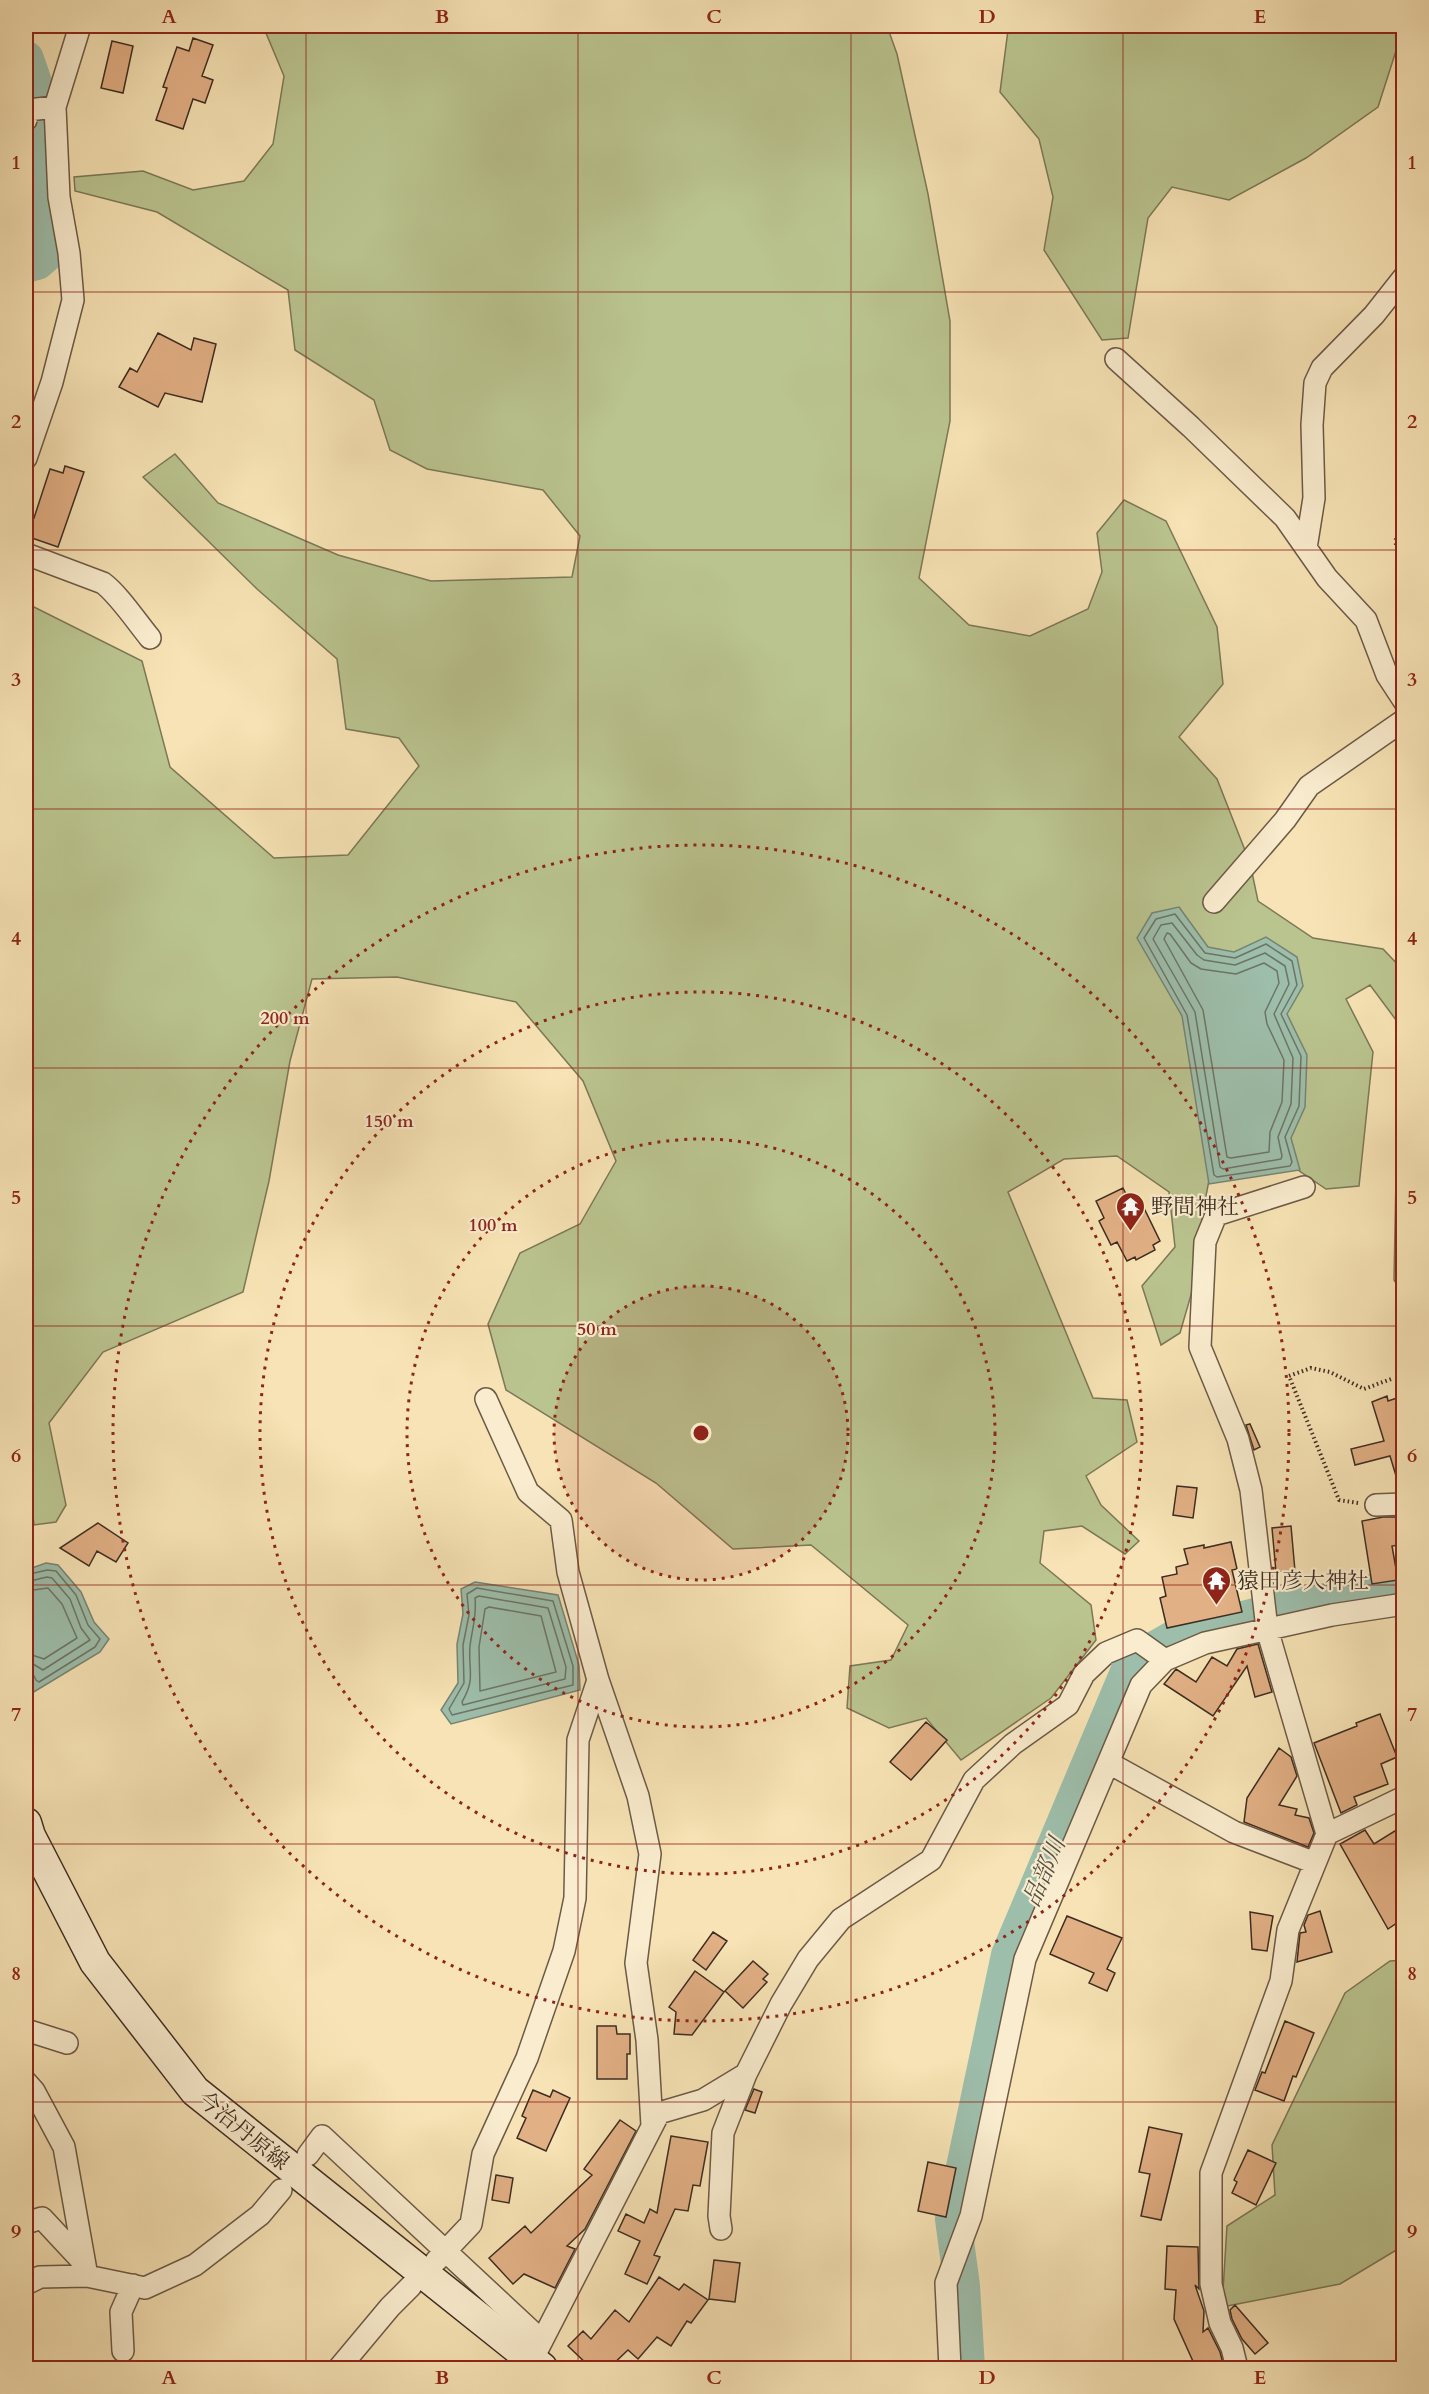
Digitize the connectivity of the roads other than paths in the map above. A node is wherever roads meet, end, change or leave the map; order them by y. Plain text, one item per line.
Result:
1 (80, 26) edge
2 (55, 107) junction
3 (26, 112) edge
4 (1404, 277) edge
5 (1116, 359) dead end
6 (26, 458) edge
7 (1306, 548) junction
8 (26, 554) edge
9 (150, 638) dead end
10 (1404, 702) edge
11 (1404, 720) edge
12 (1215, 902) dead end
13 (1304, 1187) dead end
14 (486, 1399) dead end
15 (1404, 1504) edge
16 (1376, 1505) road end
17 (1404, 1604) edge
18 (1267, 1629) junction
19 (1165, 1660) junction
20 (598, 1680) junction
21 (1109, 1763) junction
22 (1404, 1797) edge
23 (26, 1823) edge
24 (1327, 1834) junction
25 (1315, 1863) junction
26 (26, 2030) edge
27 (67, 2043) dead end
28 (746, 2074) junction
29 (26, 2082) edge
30 (32, 2100) edge
31 (652, 2126) junction
32 (308, 2155) dead end
33 (281, 2190) dead end
34 (26, 2223) edge
35 (721, 2229) dead end
36 (442, 2256) junction
37 (85, 2269) junction
38 (26, 2284) edge
39 (133, 2285) junction
40 (411, 2286) dead end
41 (123, 2351) dead end
42 (536, 2360) edge
43 (339, 2368) edge
44 (950, 2368) edge
45 (1237, 2368) edge

1 - 2 street
2 - 3 street
2 - 6 street
4 - 7 street
5 - 7 street
7 - 10 street
8 - 9 street
11 - 12 street
13 - 18 street
14 - 20 street
15 - 16 street
17 - 18 street
18 - 19 street
18 - 24 street
19 - 21 street
19 - 28 street
20 - 31 street
20 - 36 street
21 - 25 street
21 - 44 street
22 - 24 street
23 - 42 main road, 今治丹原線
24 - 25 street
25 - 45 street
26 - 27 street
28 - 31 street
28 - 35 street
29 - 30 street
30 - 37 street
31 - 42 street
32 - 36 street
33 - 39 street
34 - 37 street
36 - 42 street
37 - 38 street
37 - 39 street
39 - 41 street
40 - 43 street

